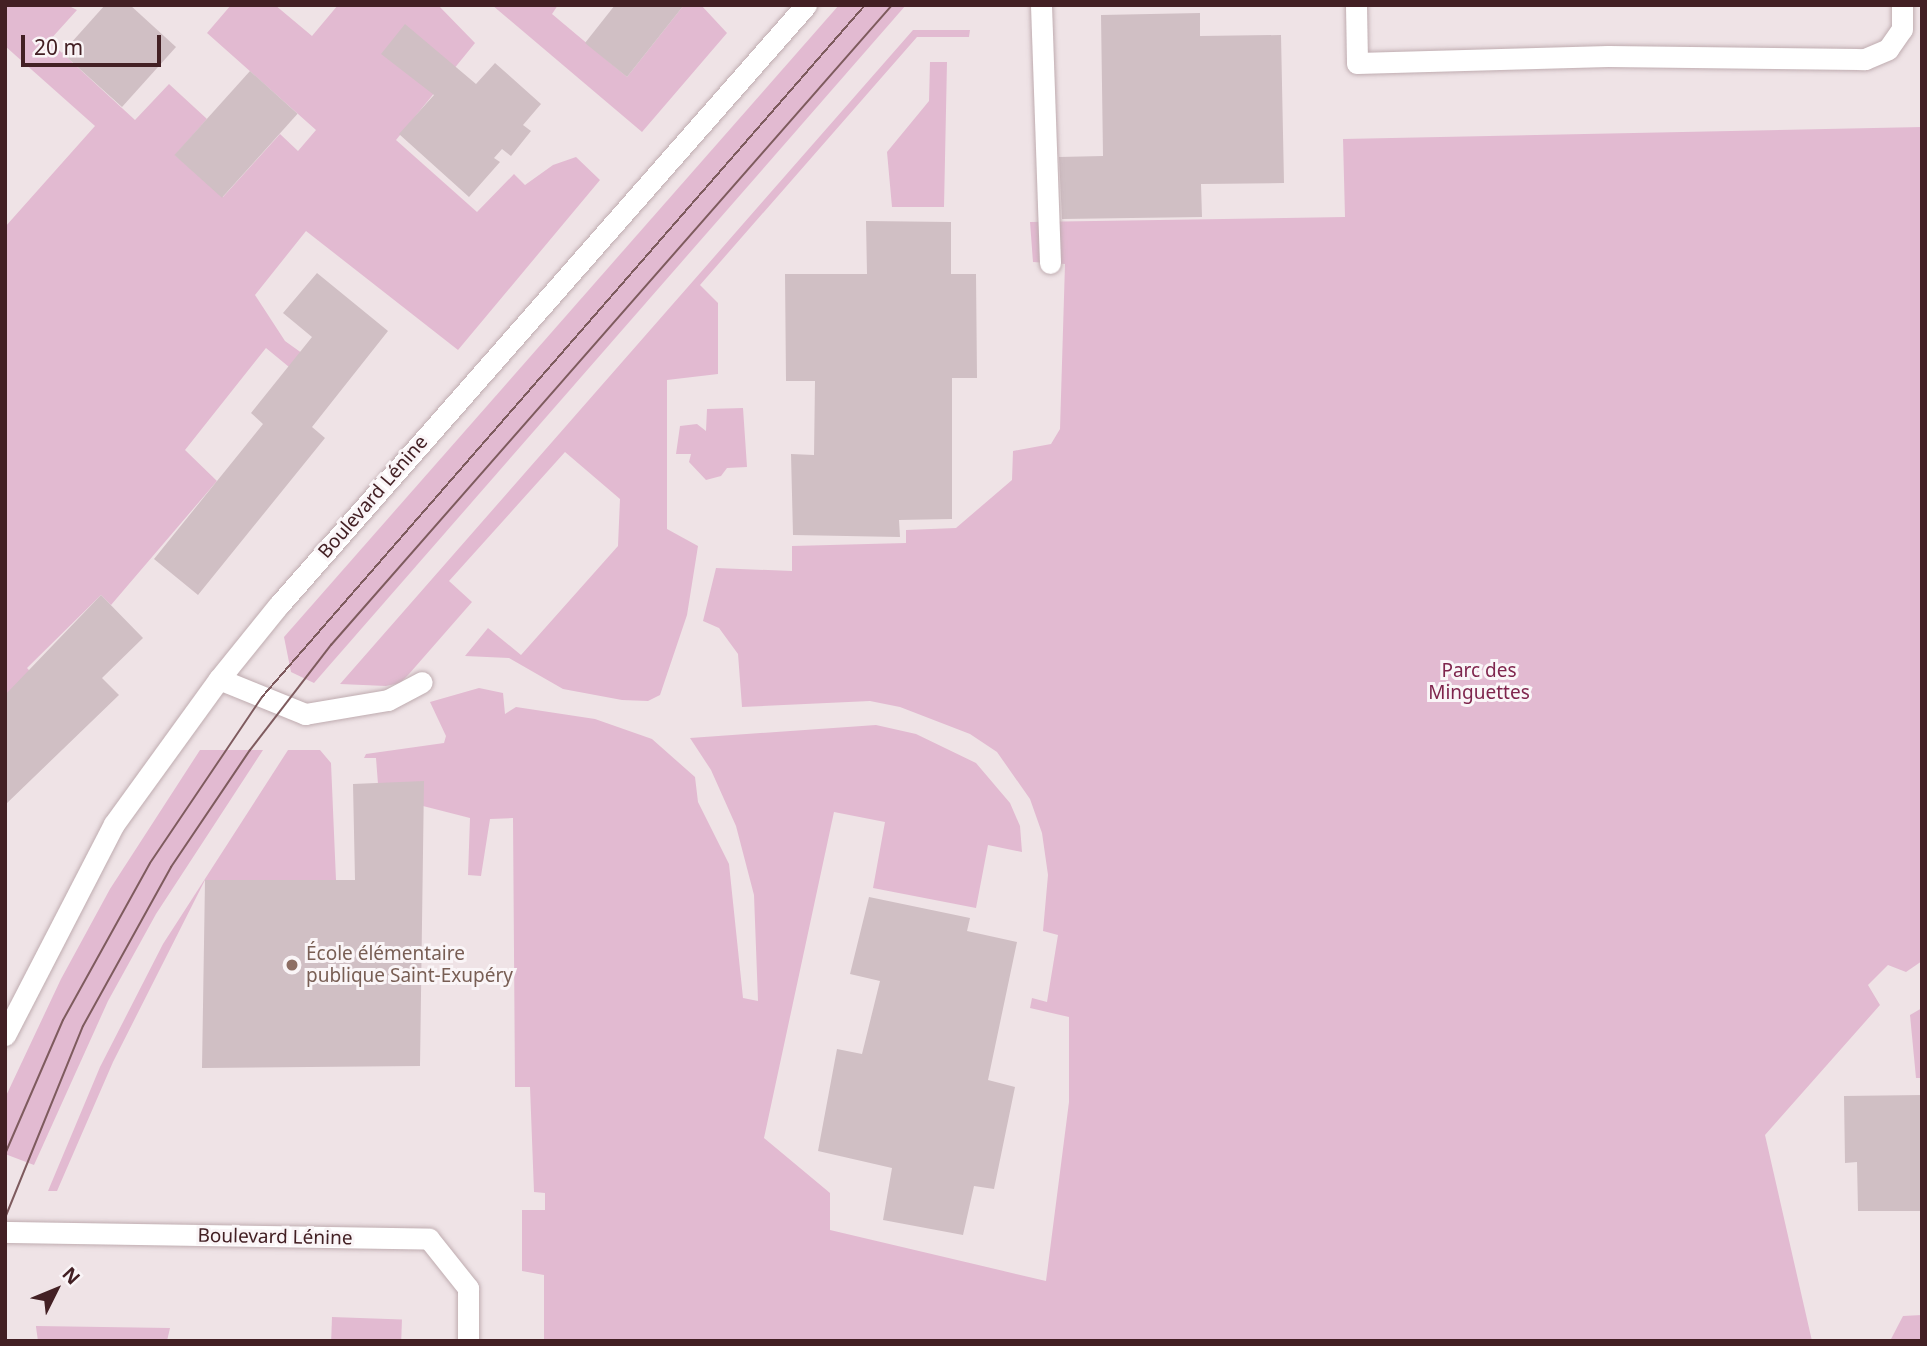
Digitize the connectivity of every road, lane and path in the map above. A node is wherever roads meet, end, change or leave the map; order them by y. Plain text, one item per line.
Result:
1 (806, 5) edge
2 (1041, 5) edge
3 (1356, 5) edge
4 (1902, 5) edge
5 (1050, 263) dead end
6 (219, 679) junction
7 (422, 682) dead end
8 (5, 1035) edge
9 (5, 1233) edge
10 (468, 1341) edge

1 - 6 street, Boulevard Lénine
2 - 5 street
3 - 4 street
6 - 7 street
6 - 8 street, Boulevard Lénine
9 - 10 street, Boulevard Lénine

